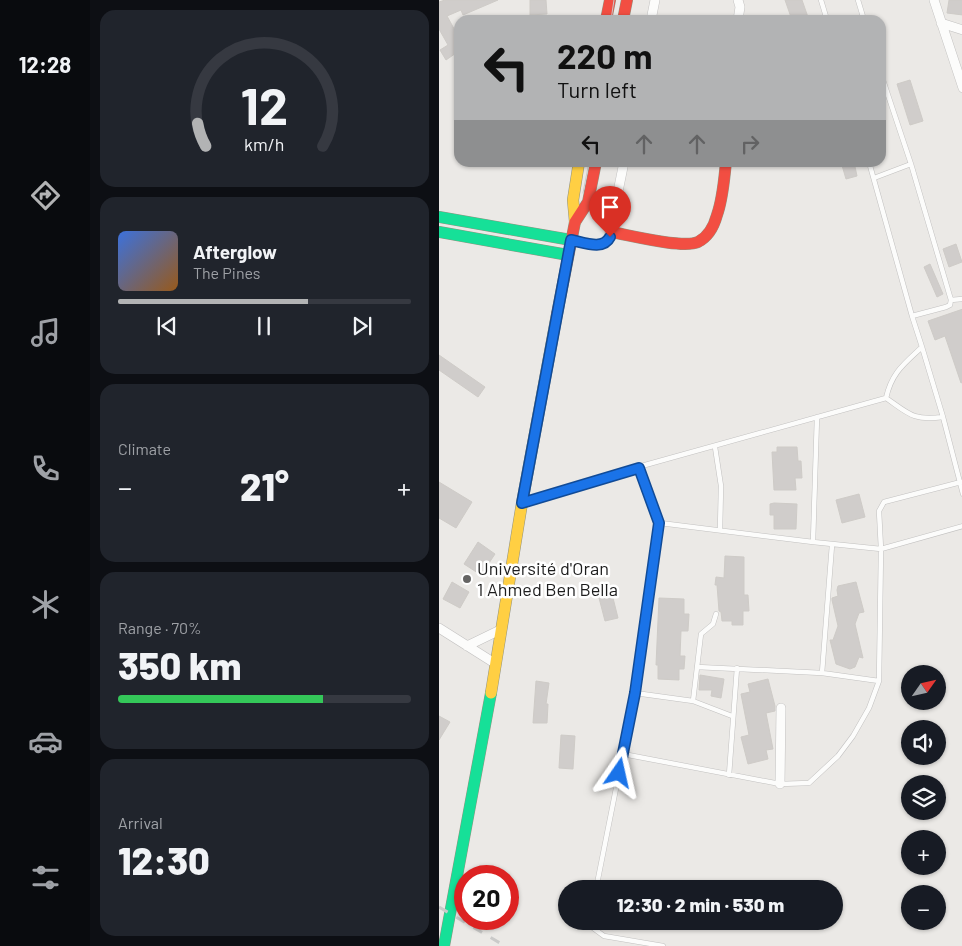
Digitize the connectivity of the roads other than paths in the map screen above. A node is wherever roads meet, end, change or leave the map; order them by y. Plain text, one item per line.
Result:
1 (609, 0) edge
2 (627, 0) edge
3 (655, 0) edge
4 (738, 0) edge
5 (821, 0) edge
6 (858, 0) edge
7 (934, 0) edge
8 (607, 15) edge
9 (624, 15) edge
10 (652, 15) edge
11 (739, 15) edge
12 (826, 15) edge
13 (862, 15) edge
14 (941, 23) junction
15 (962, 30) edge
16 (962, 88) edge
17 (886, 89) edge
18 (911, 164) junction
19 (578, 167) edge
20 (595, 167) edge
21 (623, 167) edge
22 (724, 167) edge
23 (871, 167) edge
24 (874, 178) junction
25 (439, 217) edge
26 (575, 222) junction
27 (439, 232) edge
28 (611, 232) junction
29 (571, 240) junction
30 (568, 255) junction
31 (962, 299) edge
32 (951, 300) junction
33 (912, 316) junction
34 (922, 347) junction
35 (886, 398) junction
36 (943, 416) junction
37 (817, 417) junction
38 (715, 447) junction
39 (639, 468) junction
40 (961, 482) edge
41 (962, 494) edge
42 (522, 503) junction
43 (659, 523) junction
44 (962, 526) edge
45 (719, 530) junction
46 (813, 542) junction
47 (832, 544) junction
48 (881, 549) junction
49 (716, 614) dead end
50 (439, 628) edge
51 (500, 630) junction
52 (467, 646) junction
53 (496, 664) junction
54 (697, 667) junction
55 (737, 668) junction
56 (822, 673) junction
57 (879, 682) junction
58 (635, 693) junction
59 (693, 701) junction
60 (781, 708) dead end
61 (732, 716) junction
62 (623, 754) junction
63 (729, 775) junction
64 (781, 784) junction
65 (598, 880) edge
66 (596, 930) edge
67 (444, 946) edge
68 (663, 946) edge

1 - 8 main road
2 - 9 main road
3 - 10 street
4 - 11 street
5 - 12 lane
6 - 13 lane
7 - 14 street
14 - 15 street
14 - 16 street
17 - 18 lane
18 - 24 lane
18 - 32 lane
19 - 26 main road
20 - 26 main road
21 - 28 street
22 - 28 main road
23 - 24 lane
24 - 33 lane
25 - 29 main road
26 - 29 main road
27 - 30 main road
28 - 29 street
29 - 30 main road
30 - 42 main road
31 - 32 lane
32 - 33 lane
33 - 34 lane
34 - 35 lane
34 - 36 lane
35 - 36 lane
35 - 37 lane
36 - 40 lane
37 - 38 lane
37 - 46 lane
38 - 39 lane
38 - 45 lane
39 - 42 lane
39 - 43 lane
40 - 41 lane
40 - 48 lane
42 - 51 main road
43 - 45 lane
43 - 58 lane
44 - 48 lane
45 - 46 lane
46 - 47 lane
47 - 48 lane
47 - 56 lane
48 - 57 lane
49 - 54 lane
50 - 52 street
51 - 52 street
51 - 53 main road
52 - 53 street
53 - 67 main road
54 - 55 lane
54 - 59 lane
55 - 56 lane
55 - 61 lane
56 - 57 lane
57 - 64 lane
58 - 59 lane
58 - 62 lane
59 - 61 lane
60 - 64 street
61 - 63 lane
62 - 63 lane
62 - 65 lane
63 - 64 lane
66 - 68 lane

